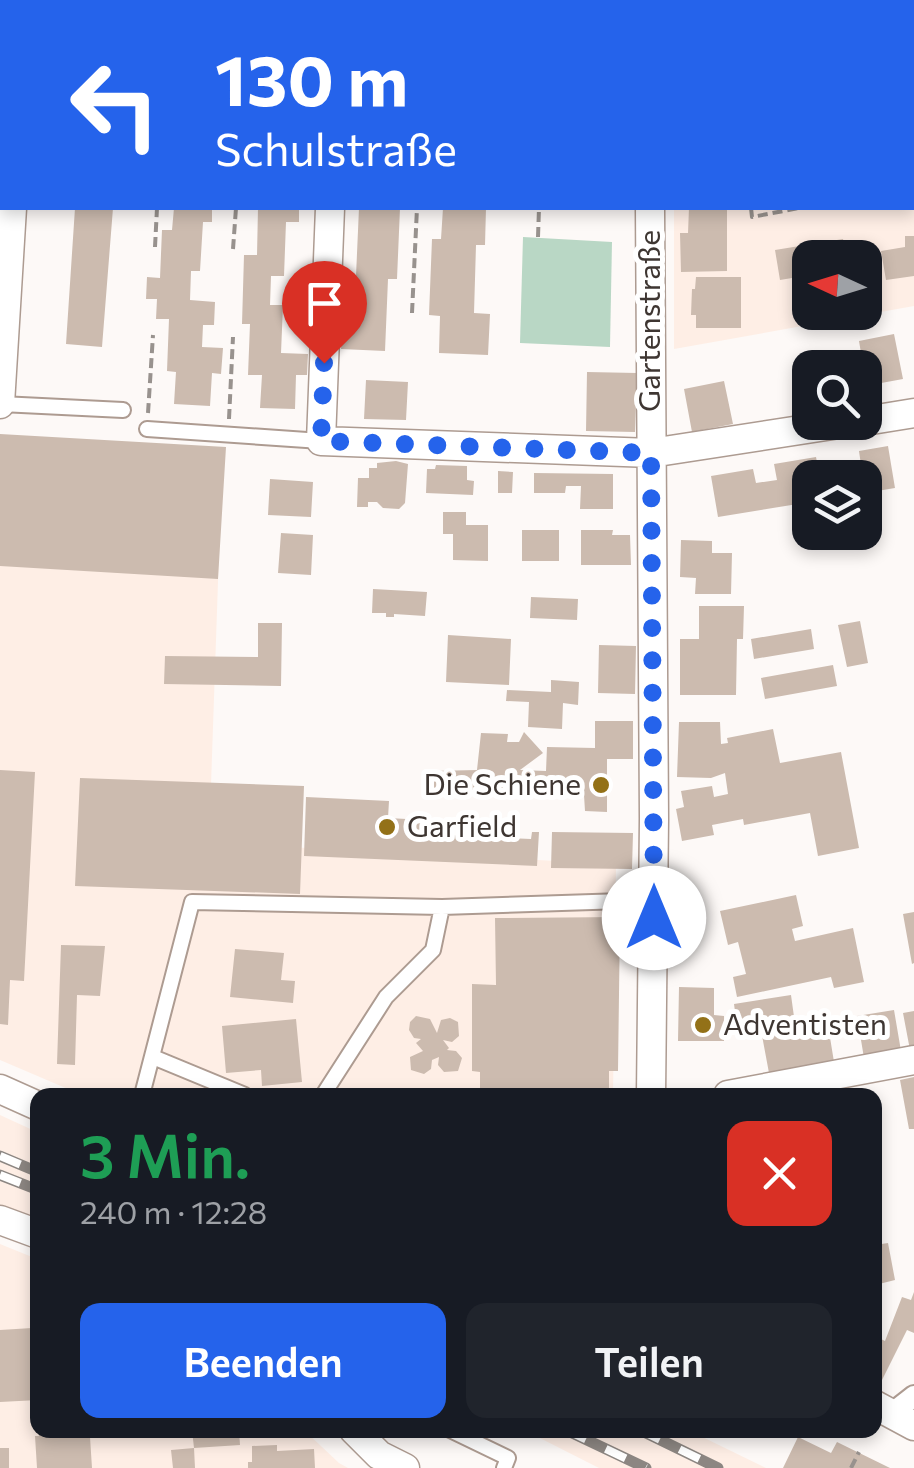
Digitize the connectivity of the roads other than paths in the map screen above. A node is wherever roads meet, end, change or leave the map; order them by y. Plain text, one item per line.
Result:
1 (12, 210) edge
2 (330, 210) edge
3 (650, 210) edge
4 (0, 404) edge
5 (123, 410) dead end
6 (914, 413) edge
7 (882, 418) edge
8 (147, 429) road end
9 (792, 431) edge
10 (321, 441) junction
11 (651, 453) junction
12 (654, 900) junction
13 (442, 907) junction
14 (153, 1056) junction
15 (914, 1060) edge
16 (144, 1088) edge
17 (228, 1088) edge
18 (327, 1088) edge
19 (652, 1088) edge
20 (765, 1088) edge
21 (0, 1090) edge
22 (30, 1103) edge
23 (0, 1220) edge
24 (30, 1231) edge
25 (914, 1396) edge
26 (893, 1415) edge
27 (362, 1438) edge
28 (467, 1438) edge
29 (406, 1468) edge
30 (504, 1468) edge

1 - 4 street
2 - 10 street
3 - 11 street, Gartenstraße
4 - 5 lane
6 - 7 street
8 - 10 lane
9 - 11 street
10 - 11 street
11 - 12 street, Gartenstraße
12 - 13 lane
12 - 19 street, Gartenstraße
13 - 14 lane
13 - 18 lane
14 - 16 lane
14 - 17 lane
15 - 20 street
21 - 22 street
23 - 24 street
25 - 26 street
27 - 29 street
28 - 30 lane

